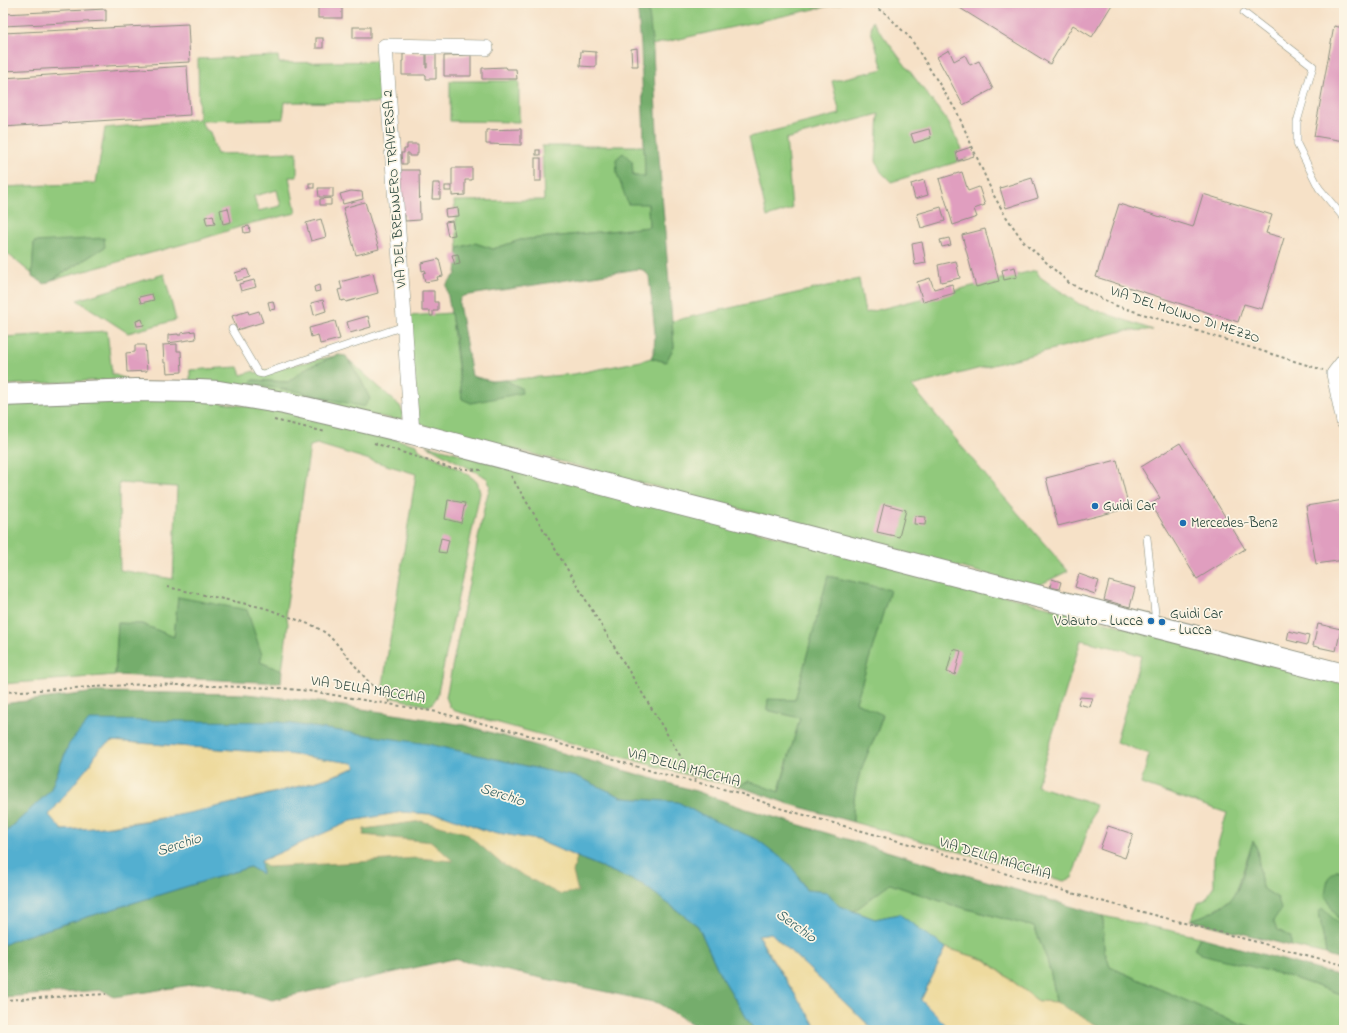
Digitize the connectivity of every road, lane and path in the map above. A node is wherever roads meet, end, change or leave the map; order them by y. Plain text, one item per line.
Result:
1 (868, 3) edge
2 (1244, 13) dead end
3 (486, 48) dead end
4 (1344, 218) edge
5 (404, 326) junction
6 (232, 329) dead end
7 (1344, 361) edge
8 (1334, 374) junction
9 (3, 395) edge
10 (272, 419) dead end
11 (1344, 422) edge
12 (333, 433) dead end
13 (412, 433) junction
14 (371, 442) dead end
15 (482, 470) dead end
16 (516, 476) dead end
17 (1147, 538) dead end
18 (167, 587) dead end
19 (1157, 627) junction
20 (1344, 676) edge
21 (3, 692) edge
22 (392, 703) junction
23 (696, 782) junction
24 (1344, 965) edge
25 (106, 994) dead end
26 (3, 1000) edge

1 - 8 path, VIA DEL MOLINO DI MEZZO
2 - 4 lane
3 - 5 street, VIA DEL BRENNERO TRAVERSA 2
5 - 6 lane
5 - 13 street, VIA DEL BRENNERO TRAVERSA 2
7 - 8 street
8 - 11 street
9 - 13 main road
10 - 12 path
13 - 19 main road
14 - 15 path
16 - 23 path
17 - 19 lane
18 - 22 path
19 - 20 main road
21 - 22 path, VIA DELLA MACCHIA
22 - 23 path, VIA DELLA MACCHIA
23 - 24 path, VIA DELLA MACCHIA
25 - 26 path

